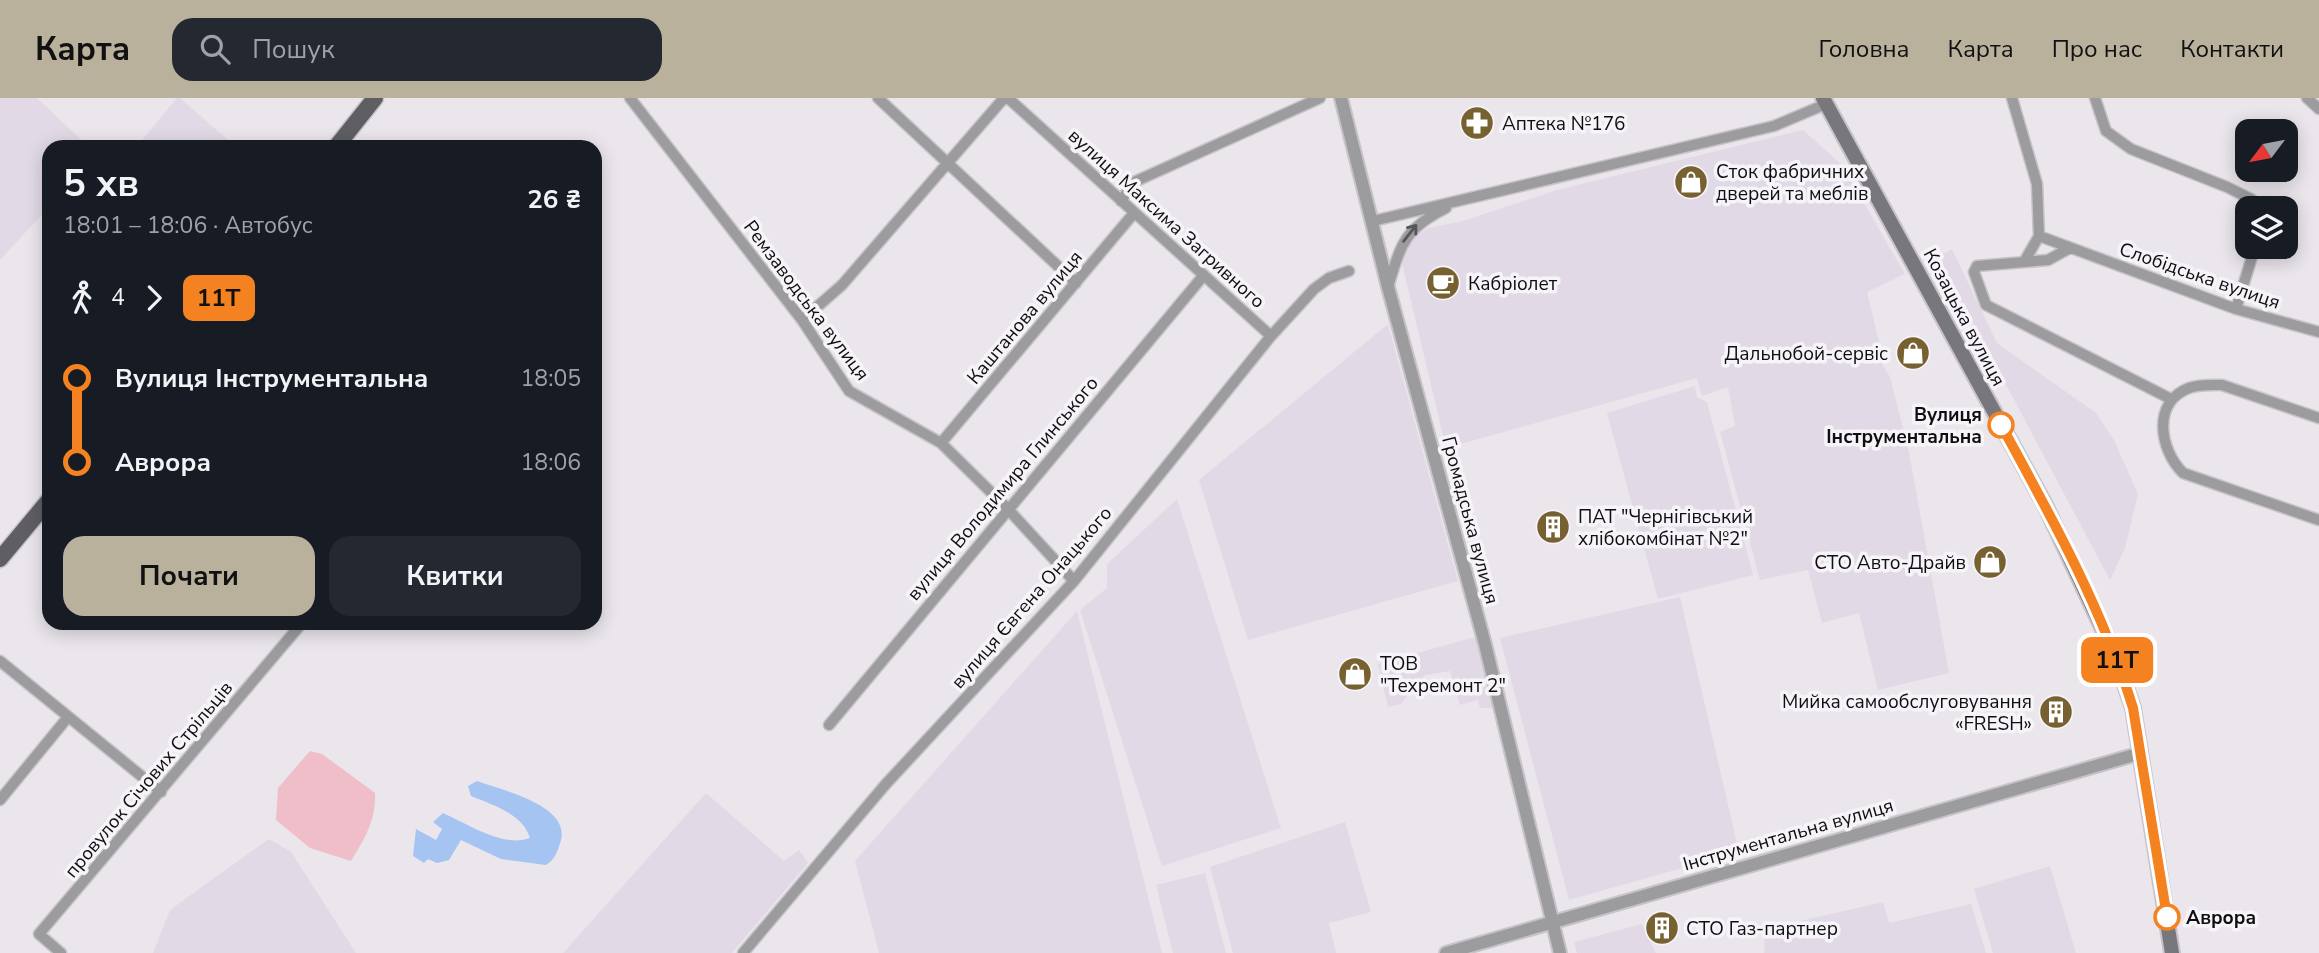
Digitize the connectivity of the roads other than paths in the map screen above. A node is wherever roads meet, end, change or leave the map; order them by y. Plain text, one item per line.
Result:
1 (375, 98) edge
2 (630, 98) edge
3 (878, 98) edge
4 (1006, 98) edge
5 (1320, 98) edge
6 (1341, 98) edge
7 (2012, 98) edge
8 (2095, 98) edge
9 (2307, 98) edge
10 (1824, 101) edge
11 (2319, 109) edge
12 (342, 140) edge
13 (947, 162) junction
14 (2245, 196) edge
15 (1121, 201) junction
16 (1459, 201) junction
17 (1134, 213) junction
18 (1373, 221) junction
19 (2039, 236) junction
20 (2070, 248) junction
21 (2251, 259) edge
22 (2024, 262) junction
23 (1349, 271) dead end
24 (1204, 275) junction
25 (1076, 283) junction
26 (1388, 287) junction
27 (2236, 309) junction
28 (802, 320) junction
29 (2319, 332) edge
30 (1271, 336) junction
31 (2171, 399) junction
32 (2319, 418) edge
33 (941, 443) junction
34 (42, 508) edge
35 (1007, 508) junction
36 (2319, 520) edge
37 (0, 559) edge
38 (1074, 580) junction
39 (296, 630) edge
40 (0, 661) edge
41 (68, 717) junction
42 (829, 724) dead end
43 (2141, 753) junction
44 (161, 792) junction
45 (0, 800) edge
46 (1552, 923) junction
47 (61, 953) edge
48 (743, 953) edge
49 (1446, 953) edge
50 (1560, 953) edge
51 (2172, 953) edge

1 - 12 main road
2 - 28 street, Ремзаводська вулиця
3 - 13 street
4 - 13 street
4 - 15 street, вулиця Максима Загривного
5 - 15 street
6 - 18 street, Громадська вулиця
7 - 19 street
8 - 14 street
9 - 11 street
10 - 16 street, Козацька вулиця
10 - 43 main road, Козацька вулиця
13 - 25 street
13 - 28 street
15 - 17 street, вулиця Максима Загривного
16 - 18 street, Козацька вулиця
26 -> 16 street
17 - 24 street, вулиця Максима Загривного
17 - 25 street, Каштанова вулиця
18 - 26 street, Громадська вулиця
19 - 20 street, Слобідська вулиця
19 - 22 street
20 - 22 street
20 - 27 street, Слобідська вулиця
21 - 27 street
22 - 31 street
23 - 30 street, вулиця Євгена Онацького
24 - 30 street, вулиця Максима Загривного
24 - 35 street, вулиця Володимира Глинського
25 - 33 street, Каштанова вулиця
26 - 46 street, Громадська вулиця
27 - 29 street, Слобідська вулиця
28 - 33 street, Ремзаводська вулиця
30 - 38 street, вулиця Євгена Онацького
31 - 32 street
31 - 36 street
33 - 35 street, Ремзаводська вулиця
34 - 37 main road
35 - 38 street, Ремзаводська вулиця
35 - 42 street, вулиця Володимира Глинського
38 - 48 street, вулиця Євгена Онацького
39 - 44 street, провулок Січових Стрільців
40 - 41 street
41 - 44 street
41 - 45 street
43 - 46 street, Інструментальна вулиця
43 - 51 main road, Козацька вулиця
44 - 47 street, провулок Січових Стрільців
46 - 49 street, Інструментальна вулиця
46 - 50 street, Громадська вулиця

